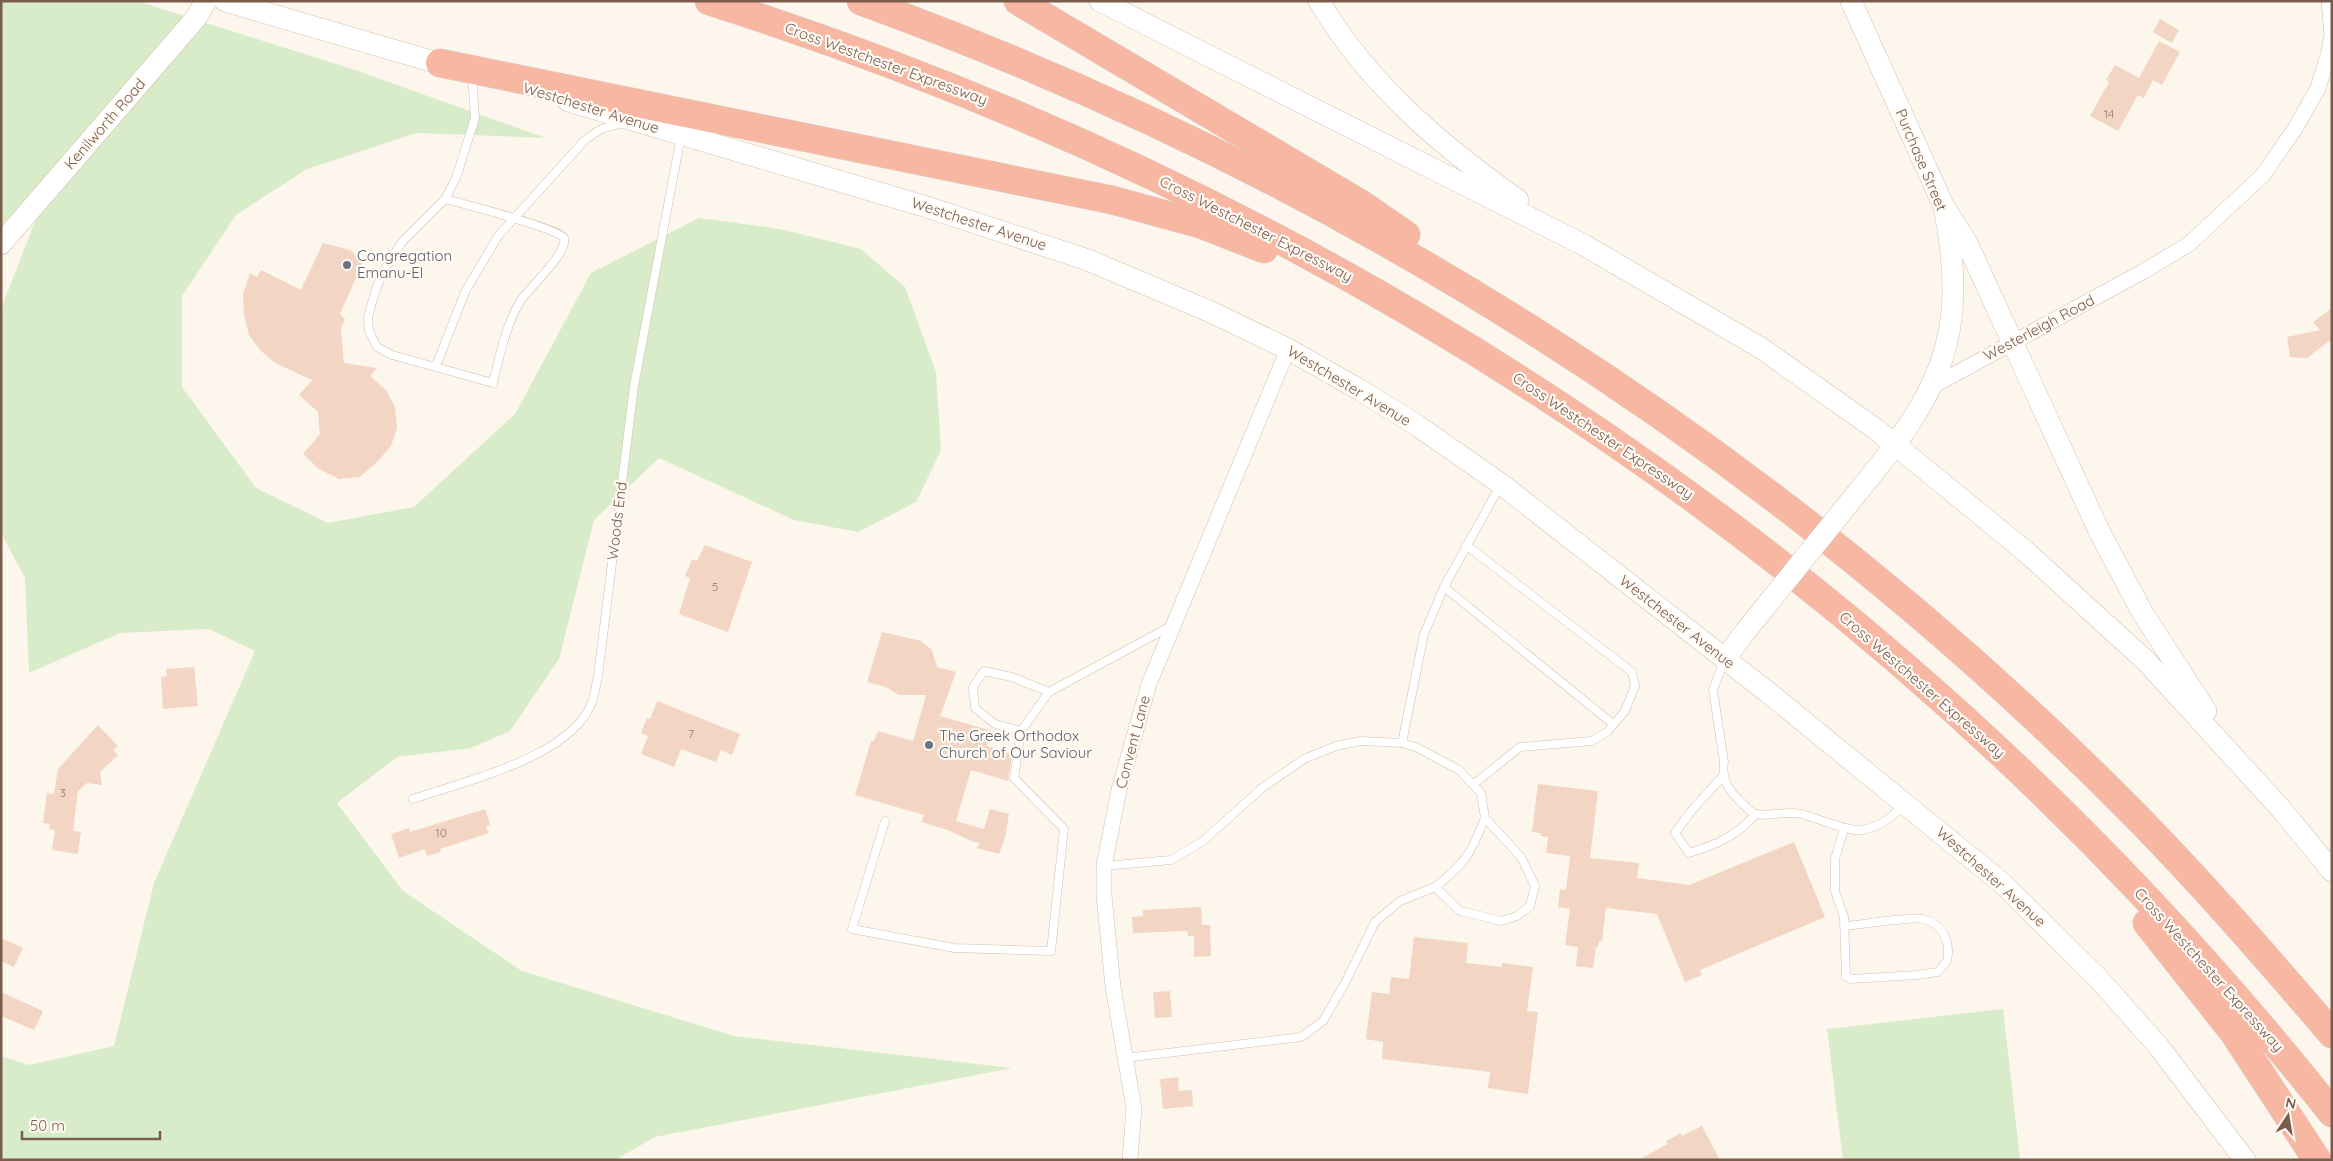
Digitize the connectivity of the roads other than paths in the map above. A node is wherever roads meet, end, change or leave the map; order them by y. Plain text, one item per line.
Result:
1 (206, 1) edge
2 (225, 1) edge
3 (709, 1) edge
4 (861, 1) edge
5 (1018, 1) edge
6 (1100, 1) edge
7 (1319, 1) edge
8 (1851, 1) edge
9 (2328, 1) edge
10 (440, 63) junction
11 (472, 73) junction
12 (636, 121) junction
13 (681, 134) junction
14 (445, 199) junction
15 (1944, 207) junction
16 (514, 218) junction
17 (1, 244) edge
18 (1582, 244) junction
19 (1502, 310) junction
20 (1420, 317) junction
21 (2013, 343) junction
22 (1288, 349) junction
23 (436, 366) junction
24 (1933, 386) junction
25 (1896, 444) junction
26 (1501, 484) junction
27 (1466, 545) junction
28 (1444, 587) junction
29 (1172, 625) junction
30 (1725, 659) junction
31 (1049, 692) junction
32 (1613, 724) junction
33 (1020, 731) junction
34 (1402, 743) junction
35 (2240, 764) junction
36 (1724, 776) junction
37 (1474, 784) junction
38 (413, 799) dead end
39 (1907, 804) junction
40 (2062, 813) junction
41 (1756, 814) junction
42 (1485, 818) junction
43 (885, 821) dead end
44 (1844, 829) junction
45 (1104, 866) junction
46 (2332, 871) edge
47 (1435, 887) junction
48 (1844, 926) junction
49 (2266, 958) junction
50 (2332, 1023) edge
51 (2332, 1034) edge
52 (1126, 1058) junction
53 (2332, 1113) edge
54 (1130, 1160) edge
55 (2245, 1160) edge
56 (2317, 1160) edge

1 - 17 main road, Kenilworth Road
2 - 10 main road, Westchester Avenue
3 - 20 highway, Cross Westchester Expressway
4 - 19 highway
5 - 19 highway
6 - 18 main road
7 - 18 main road
8 - 15 main road, Purchase Street
9 - 21 street, Westerleigh Road
10 - 11 main road, Westchester Avenue
10 - 20 highway
11 - 12 main road, Westchester Avenue
11 - 14 lane
12 - 13 main road, Westchester Avenue
12 - 16 lane
13 - 22 main road, Westchester Avenue
13 - 38 lane, Woods End
14 - 16 lane
14 - 23 lane
15 - 21 main road
15 - 24 main road, Purchase Street
16 - 23 lane
16 - 23 lane
18 - 25 main road
19 - 49 highway
20 - 40 highway, Cross Westchester Expressway
21 - 24 street, Westerleigh Road
21 - 35 main road
22 - 26 main road, Westchester Avenue
22 - 29 street, Convent Lane
24 - 25 main road
25 - 30 main road, bridge
25 - 35 main road
26 - 27 lane
26 - 30 main road, Westchester Avenue
27 - 28 lane
27 - 32 lane
28 - 32 lane
28 - 34 lane
29 - 31 lane
29 - 45 street, Convent Lane
30 - 36 lane
30 - 39 main road, Westchester Avenue
31 - 33 lane
31 - 33 lane
32 - 37 lane
33 - 43 lane
34 - 37 lane
34 - 45 lane
35 - 46 main road
36 - 41 lane
36 - 41 lane
37 - 42 lane
39 - 44 lane
39 - 55 main road, Westchester Avenue
40 - 53 highway, Cross Westchester Expressway
40 - 56 highway
41 - 44 lane
42 - 47 lane
42 - 47 lane
44 - 48 lane
45 - 52 street, Convent Lane
47 - 52 lane
48 - 48 lane
49 - 50 highway
49 - 51 highway
52 - 54 street, Convent Lane

